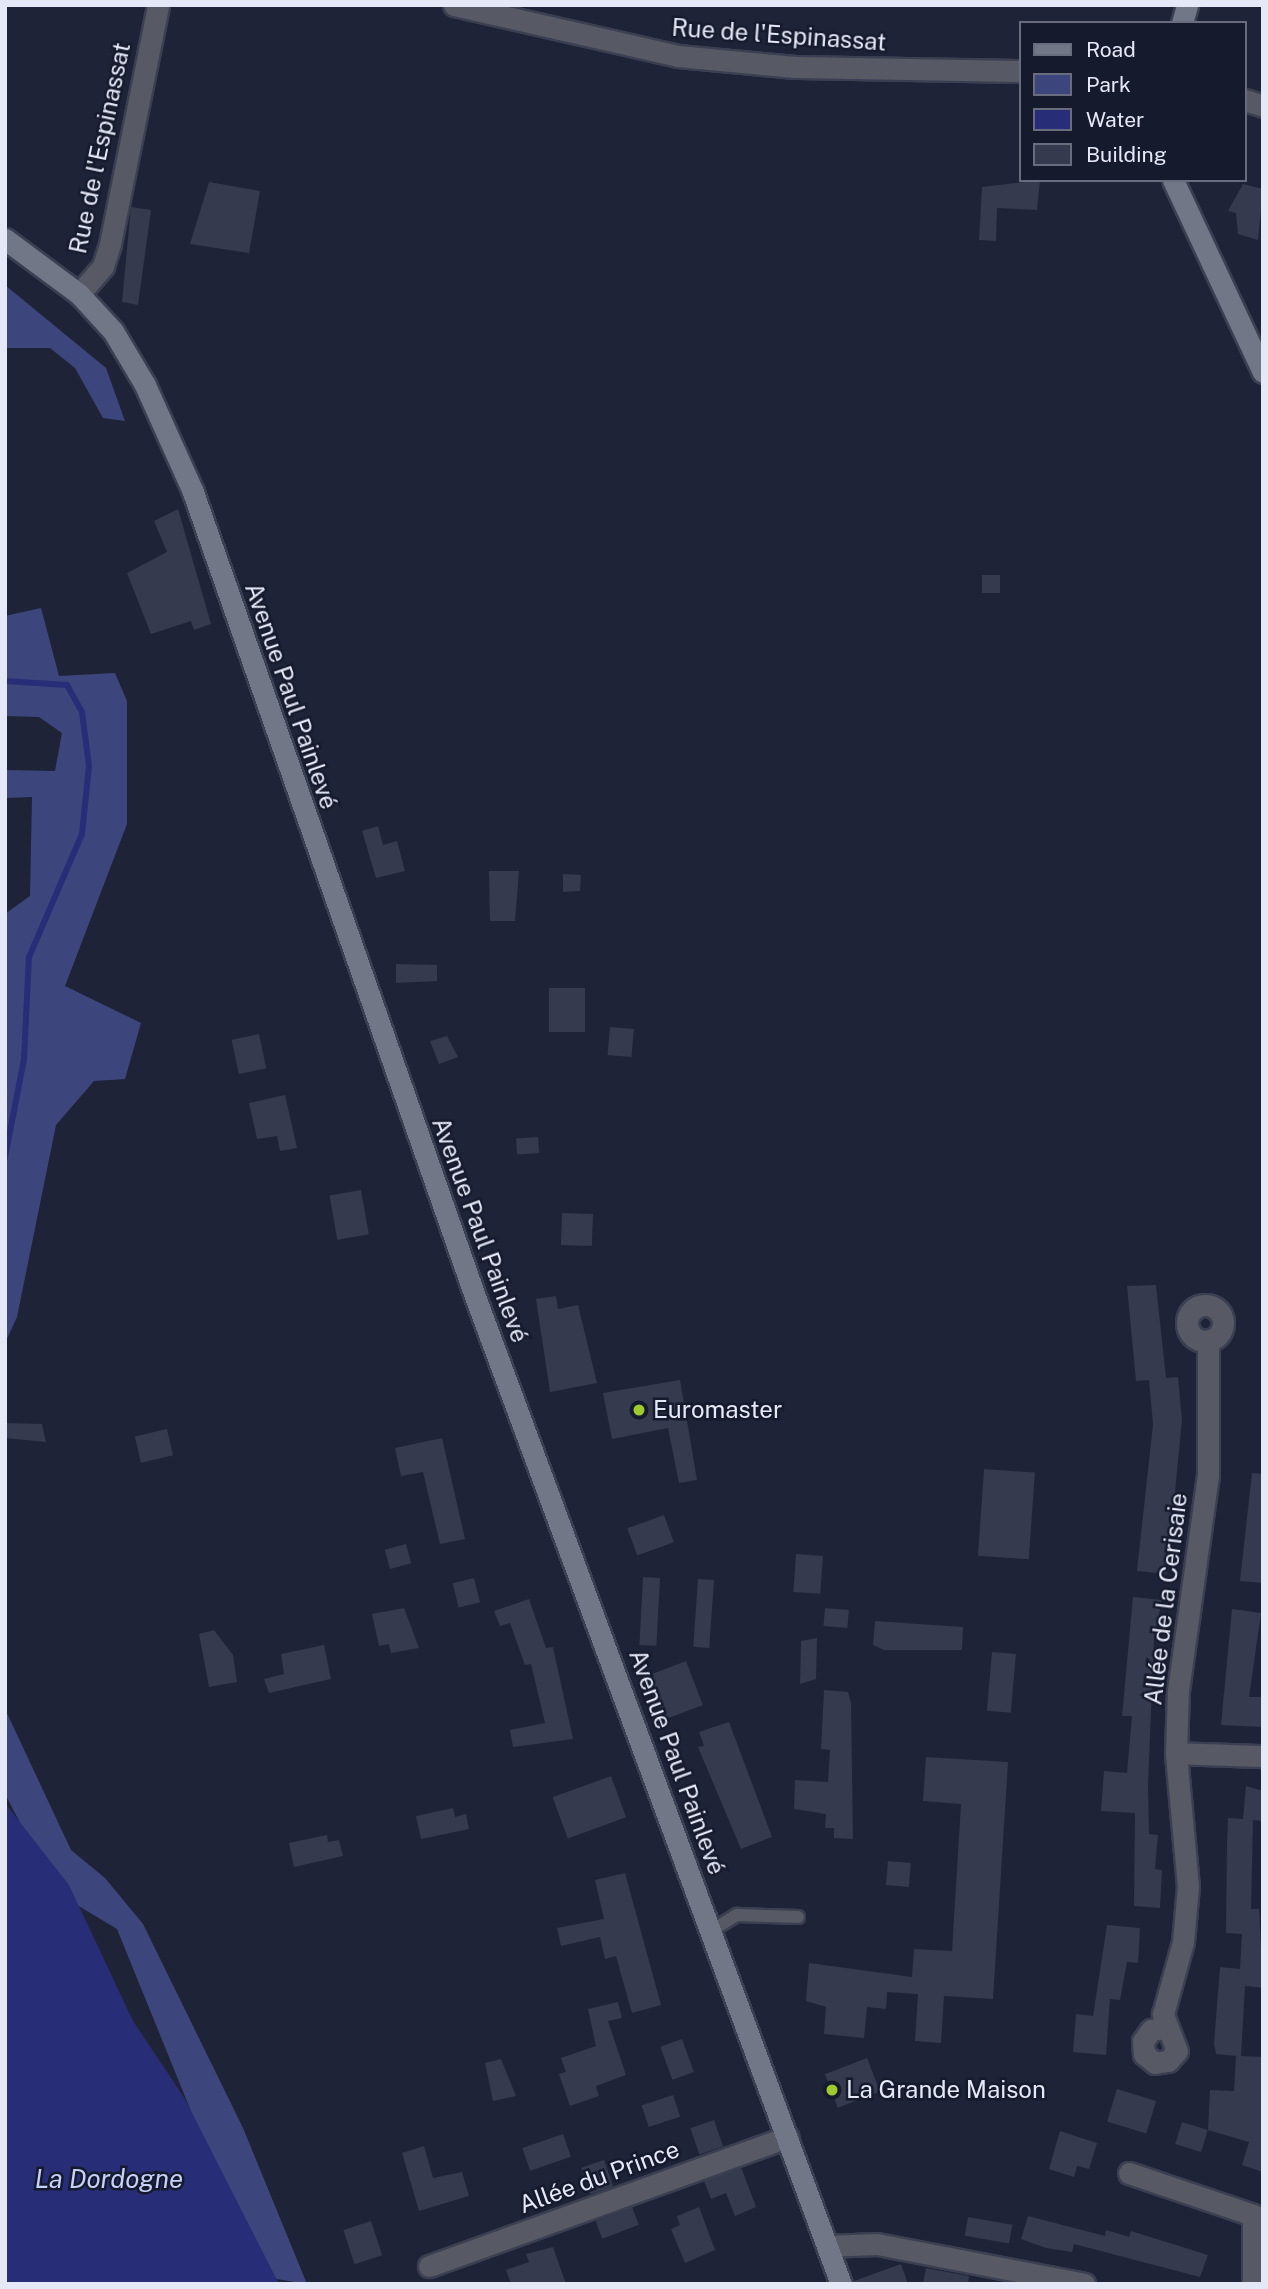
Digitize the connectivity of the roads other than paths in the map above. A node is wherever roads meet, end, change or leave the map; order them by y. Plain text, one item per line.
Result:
1 (158, 5) edge
2 (454, 5) edge
3 (1020, 72) edge
4 (1175, 182) edge
5 (5, 239) edge
6 (79, 294) junction
7 (1263, 372) edge
8 (1208, 1340) dead end
9 (1176, 1753) junction
10 (1263, 1756) edge
11 (799, 1917) dead end
12 (711, 1931) junction
13 (1165, 2028) dead end
14 (787, 2137) junction
15 (1129, 2173) dead end
16 (827, 2246) junction
17 (429, 2266) dead end
18 (841, 2284) edge
19 (1084, 2284) edge
20 (1253, 2284) edge

1 - 6 street, Rue de l'Espinassat
2 - 3 street, Rue de l'Espinassat
4 - 7 main road
5 - 6 main road, Avenue Paul Painlevé
6 - 12 main road, Avenue Paul Painlevé
8 - 9 street, Allée de la Cerisaie
9 - 10 street
9 - 13 street, Allée de la Cerisaie
11 - 12 lane
12 - 14 main road, Avenue Paul Painlevé
14 - 16 main road, Avenue Paul Painlevé
14 - 17 street, Allée du Prince
15 - 20 street
16 - 18 main road, Avenue Paul Painlevé
16 - 19 street

